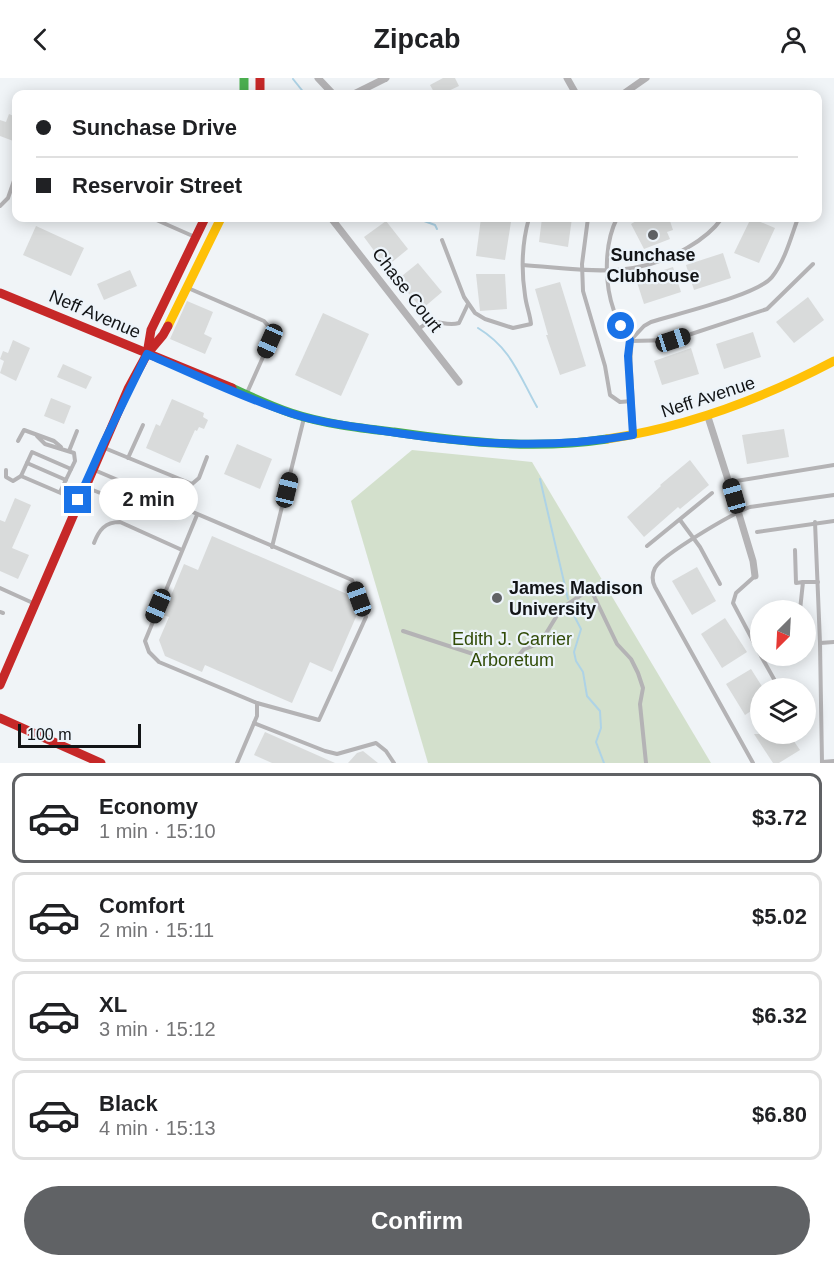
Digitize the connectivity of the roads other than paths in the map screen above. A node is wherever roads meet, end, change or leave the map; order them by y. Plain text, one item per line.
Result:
1 (318, 78) edge
2 (386, 78) edge
3 (646, 78) edge
4 (329, 90) edge
5 (362, 90) edge
6 (629, 90) edge
7 (12, 186) edge
8 (0, 206) edge
9 (161, 222) edge
10 (203, 222) edge
11 (218, 222) edge
12 (334, 222) edge
13 (528, 222) edge
14 (588, 222) edge
15 (615, 222) edge
16 (718, 222) edge
17 (796, 222) edge
18 (196, 237) junction
19 (442, 240) dead end
20 (813, 264) dead end
21 (522, 265) junction
22 (582, 270) junction
23 (607, 272) junction
24 (187, 288) junction
25 (0, 293) edge
26 (468, 304) junction
27 (418, 330) junction
28 (630, 340) junction
29 (147, 354) junction
30 (834, 361) edge
31 (459, 382) dead end
32 (246, 396) junction
33 (632, 401) junction
34 (304, 417) junction
35 (708, 417) junction
36 (143, 425) dead end
37 (77, 431) dead end
38 (633, 435) junction
39 (18, 441) dead end
40 (101, 447) junction
41 (69, 451) junction
42 (207, 456) dead end
43 (128, 458) junction
44 (27, 463) junction
45 (834, 465) edge
46 (71, 469) junction
47 (92, 469) junction
48 (6, 470) dead end
49 (21, 476) junction
50 (66, 480) junction
51 (730, 482) junction
52 (84, 487) junction
53 (60, 492) junction
54 (712, 493) dead end
55 (834, 495) edge
56 (157, 498) junction
57 (78, 500) junction
58 (738, 511) junction
59 (197, 515) junction
60 (680, 520) junction
61 (834, 521) edge
62 (815, 522) junction
63 (757, 531) dead end
64 (693, 538) junction
65 (94, 543) dead end
66 (647, 546) dead end
67 (272, 547) junction
68 (182, 550) junction
69 (795, 550) dead end
70 (755, 576) joint
71 (803, 582) junction
72 (818, 582) junction
73 (720, 584) dead end
74 (0, 588) edge
75 (801, 600) edge
76 (34, 603) junction
77 (403, 631) dead end
78 (750, 632) edge
79 (834, 642) edge
80 (820, 643) junction
81 (0, 685) edge
82 (256, 703) junction
83 (0, 718) edge
84 (254, 723) junction
85 (834, 761) edge
86 (822, 762) edge
87 (101, 763) edge
88 (238, 763) edge
89 (394, 763) edge
90 (646, 763) edge
91 (753, 763) edge

1 - 4 street
2 - 5 street
3 - 6 street
7 - 8 lane
9 - 18 lane
10 - 18 main road
11 - 24 main road
12 - 27 street, Chase Court
13 - 21 lane
14 - 22 lane
15 - 23 lane
16 - 23 lane
17 - 28 lane
18 - 29 main road
19 - 26 lane
20 - 28 lane
21 - 22 lane
21 - 26 lane
22 - 23 lane
22 - 33 lane
23 - 28 lane
24 - 29 main road
24 - 32 lane
25 - 29 main road, Neff Avenue
26 - 27 lane
27 - 31 street, Chase Court
28 - 33 street
29 - 32 main road, Neff Avenue
29 - 40 main road
30 - 35 main road, Neff Avenue
32 - 34 main road, Neff Avenue
33 - 38 street
34 - 38 main road, Neff Avenue
34 - 67 lane
35 - 38 main road, Neff Avenue
35 - 51 street
36 - 43 lane
37 - 41 lane
39 - 41 lane
40 - 43 lane
40 - 47 main road
41 - 46 lane
42 - 43 lane
44 - 46 lane
44 - 49 lane
44 - 50 lane
45 - 51 lane
46 - 50 lane
47 - 52 main road
47 - 56 lane
48 - 49 lane
49 - 53 lane
50 - 53 lane
51 - 58 street
52 - 56 lane
52 - 57 main road
53 - 57 lane
54 - 60 lane
55 - 58 lane
56 - 59 lane
57 - 76 main road
58 - 64 lane
58 - 70 street
59 - 67 lane
59 - 68 lane
60 - 64 lane
60 - 66 lane
61 - 62 lane
62 - 63 lane
62 - 72 lane
64 - 73 lane
64 - 91 lane
65 - 68 lane
67 - 82 lane
68 - 82 lane
69 - 71 lane
70 - 78 lane
71 - 72 lane
71 - 75 lane
72 - 80 lane
74 - 76 lane
76 - 81 main road
77 - 90 lane
79 - 80 lane
80 - 86 lane
82 - 84 lane
83 - 87 main road
84 - 88 lane
84 - 89 lane
85 - 86 lane

